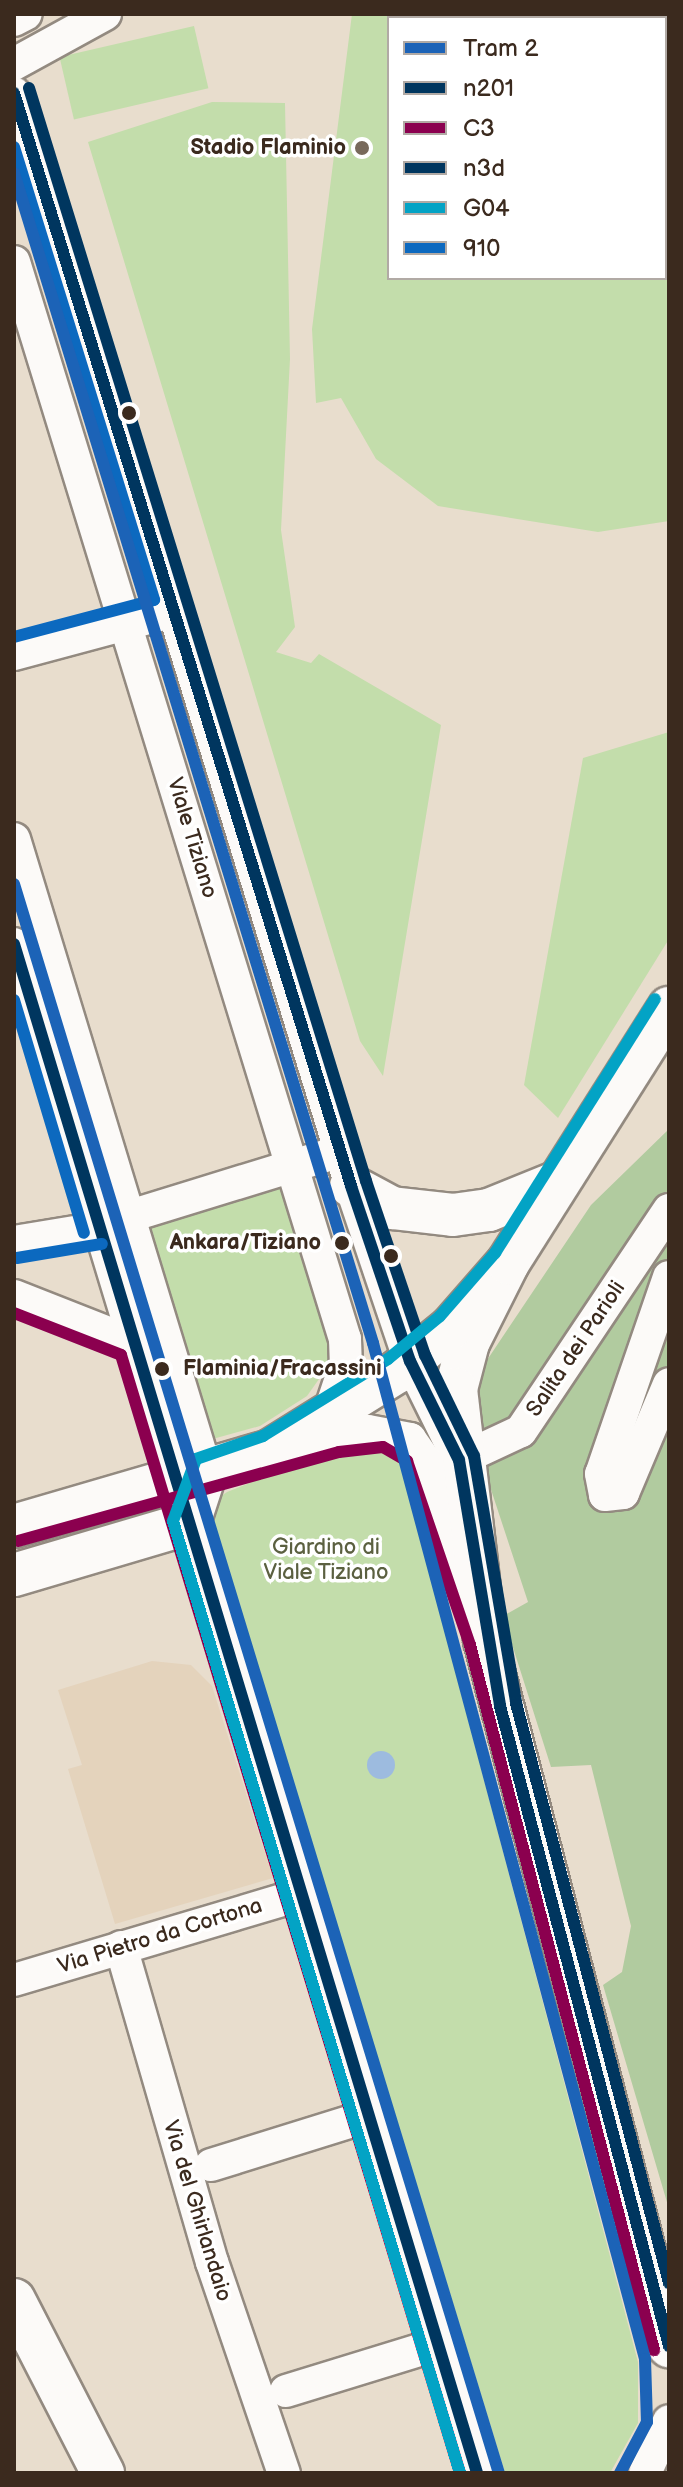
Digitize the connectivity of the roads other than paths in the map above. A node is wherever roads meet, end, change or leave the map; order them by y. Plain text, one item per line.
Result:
1 (26, 14) edge
2 (105, 14) edge
3 (14, 20) edge
4 (14, 64) edge
5 (14, 93) edge
6 (14, 262) edge
7 (174, 611) junction
8 (125, 624) junction
9 (14, 654) edge
10 (14, 839) edge
11 (14, 944) edge
12 (669, 1008) edge
13 (293, 1165) junction
14 (346, 1168) junction
15 (558, 1182) junction
16 (669, 1210) edge
17 (130, 1216) junction
18 (99, 1228) junction
19 (18, 1244) edge
20 (508, 1263) junction
21 (669, 1277) edge
22 (14, 1284) edge
23 (14, 1296) edge
24 (134, 1343) junction
25 (410, 1361) junction
26 (669, 1384) edge
27 (329, 1414) junction
28 (270, 1451) junction
29 (459, 1460) junction
30 (191, 1475) junction
31 (189, 1523) junction
32 (14, 1526) edge
33 (14, 1575) edge
34 (485, 1640) junction
35 (305, 1893) junction
36 (121, 1947) junction
37 (14, 1980) edge
38 (372, 2115) junction
39 (211, 2165) dead end
40 (14, 2300) edge
41 (439, 2344) junction
42 (668, 2351) edge
43 (286, 2391) dead end
44 (669, 2421) edge
45 (103, 2473) edge
46 (284, 2473) edge
47 (477, 2473) edge
48 (645, 2473) edge

1 - 3 street
2 - 4 street
5 - 7 street
6 - 8 street, Viale Tiziano
7 - 8 street
7 - 14 street
8 - 9 street
8 - 13 street, Viale Tiziano
10 - 17 street
11 - 18 street
12 - 15 main road
13 - 14 street
13 - 17 street
13 - 27 street, Viale Tiziano
14 - 15 main road
14 - 25 street
15 - 20 main road
16 - 29 street, Salita dei Parioli
17 - 30 street
18 - 19 street
18 - 24 street
19 - 22 street
20 - 25 main road
20 - 29 main road
21 - 26 street, Salita dei Parioli
23 - 24 street
24 - 30 street
25 - 27 main road
25 - 29 street
27 - 28 main road
28 - 30 main road
28 - 34 street
29 - 34 main road
30 - 31 main road
30 - 32 main road
31 - 33 main road
31 - 35 street
34 - 42 main road
35 - 36 street, Via Pietro da Cortona
35 - 38 street
36 - 37 street, Via Pietro da Cortona
36 - 46 street, Via del Ghirlandaio
38 - 39 street
38 - 41 street
40 - 45 main road
41 - 43 street
41 - 47 street
44 - 48 street

